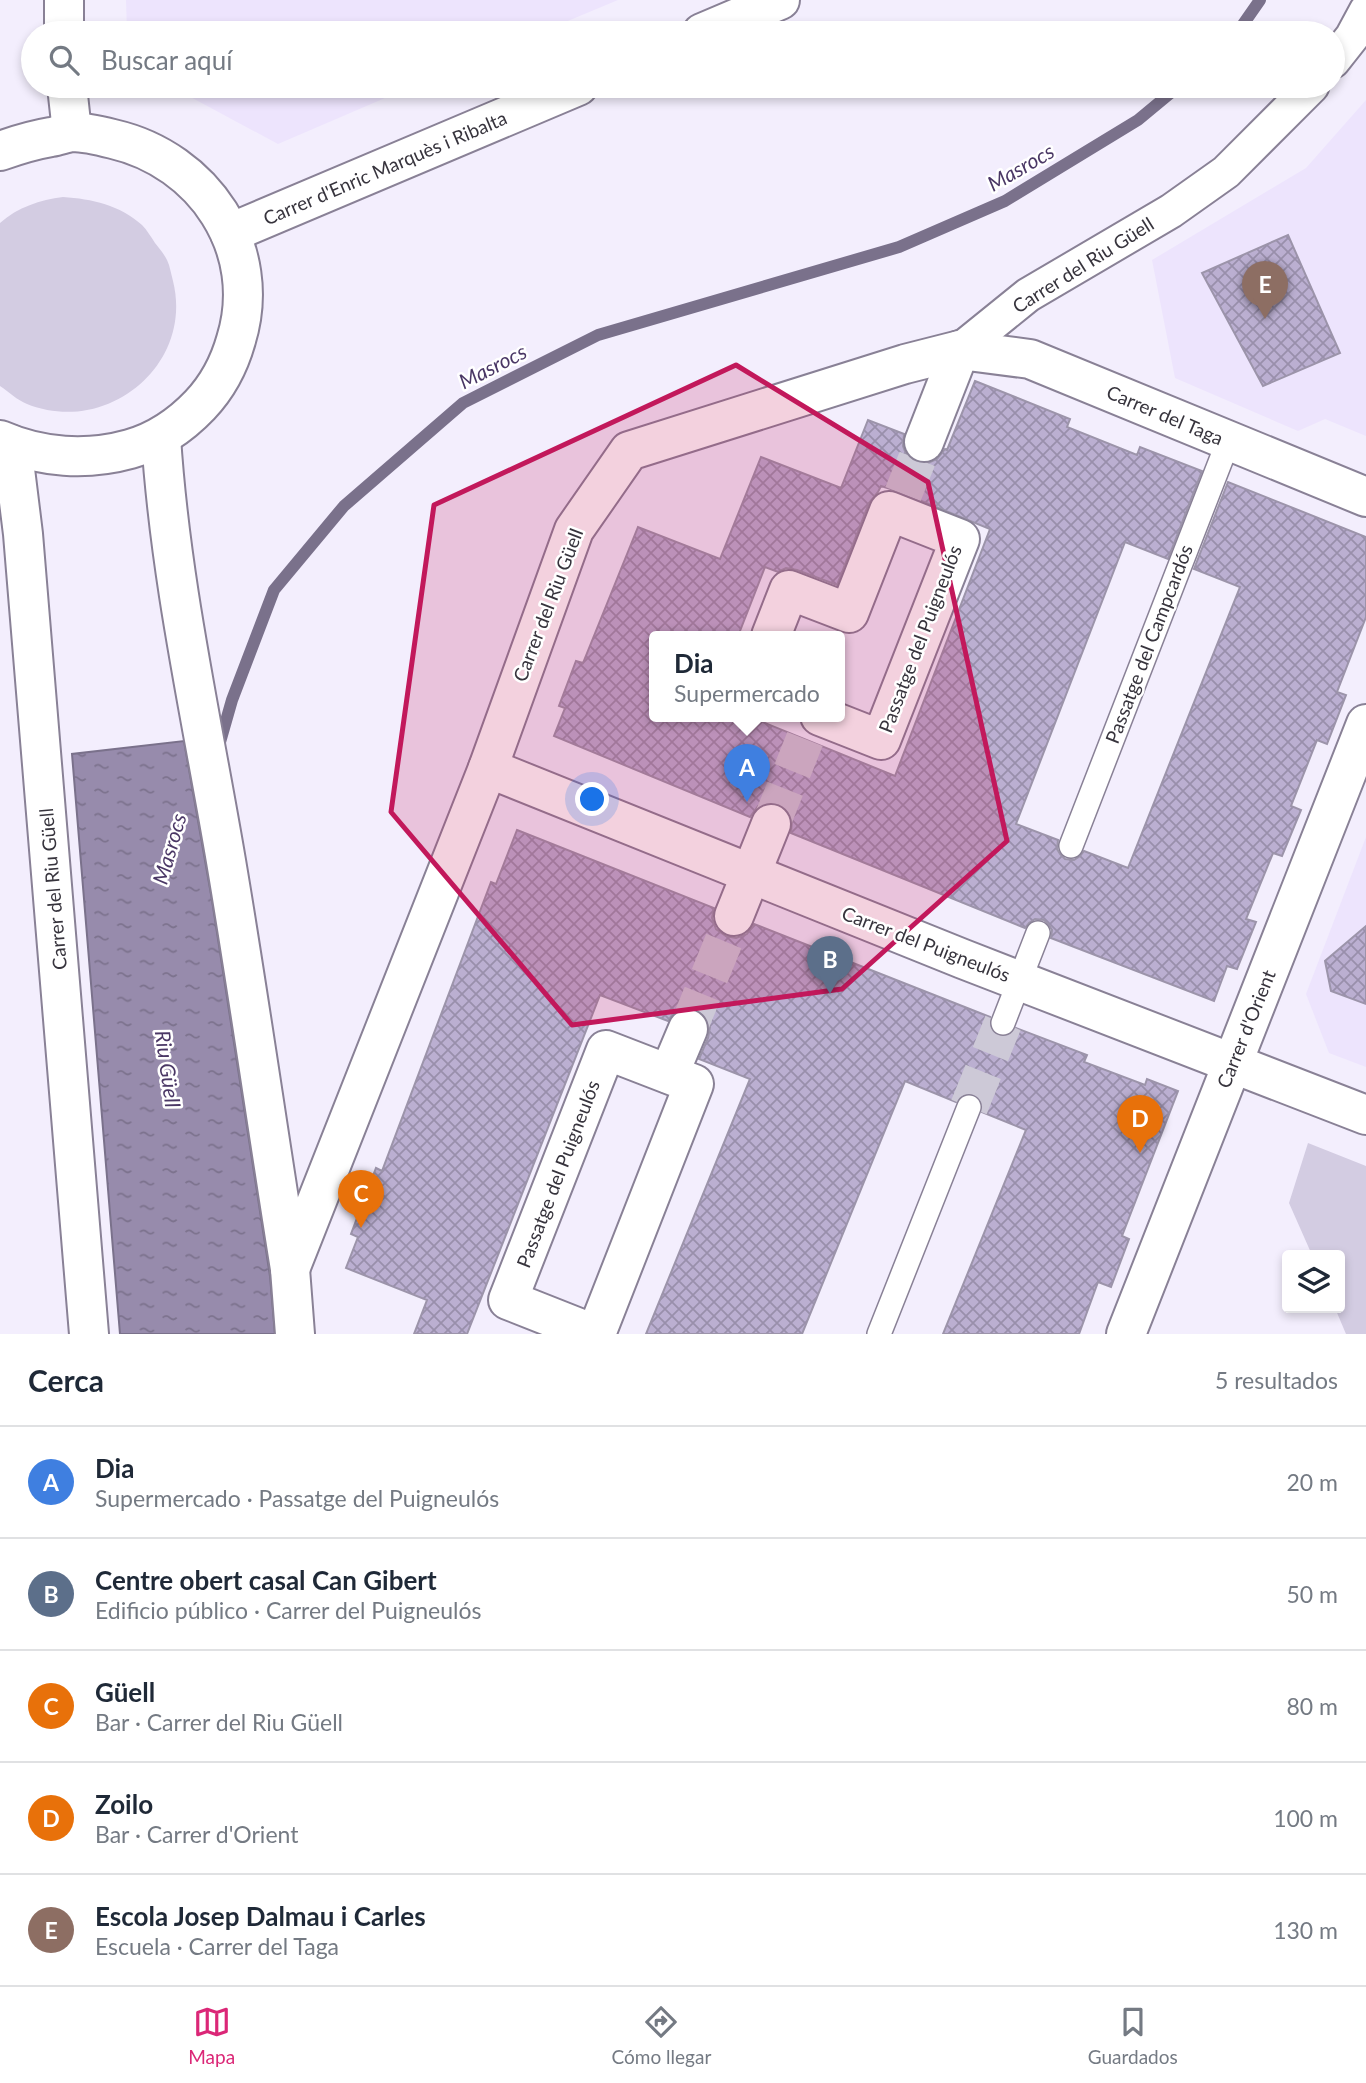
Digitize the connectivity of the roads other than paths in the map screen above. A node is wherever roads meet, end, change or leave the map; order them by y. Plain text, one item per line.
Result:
1 (64, 0) edge
2 (780, 0) edge
3 (1366, 11) edge
4 (64, 21) edge
5 (730, 21) edge
6 (1345, 46) edge
7 (68, 98) edge
8 (550, 98) edge
9 (1300, 98) edge
10 (72, 132) junction
11 (0, 151) edge
12 (230, 233) junction
13 (960, 350) junction
14 (161, 437) junction
15 (924, 442) tunnel mouth
16 (1228, 442) junction
17 (6, 443) edge
18 (1366, 497) edge
19 (773, 631) edge
20 (813, 724) edge
21 (1366, 724) edge
22 (488, 768) junction
23 (771, 824) tunnel mouth
24 (1071, 846) dead end
25 (751, 874) junction
26 (734, 916) tunnel mouth
27 (1038, 933) dead end
28 (1019, 981) junction
29 (1003, 1023) tunnel mouth
30 (688, 1029) tunnel mouth
31 (1233, 1063) junction
32 (669, 1074) junction
33 (969, 1107) tunnel mouth
34 (1366, 1115) edge
35 (290, 1269) junction
36 (580, 1331) edge
37 (89, 1334) edge
38 (295, 1334) edge
39 (878, 1334) edge
40 (1126, 1334) edge

1 - 4 street
2 - 5 street
3 - 6 street
7 - 10 street
8 - 12 street, Carrer d'Enric Marquès i Ribalta
9 - 13 street, Carrer del Riu Güell
10 - 11 street
10 - 12 street
12 - 14 street
13 - 15 street
13 - 16 street, Carrer del Taga
13 - 22 street, Carrer del Riu Güell
14 - 17 street
14 - 35 street, Carrer del Riu Güell
16 - 18 street, Carrer del Taga
16 - 24 lane, Passatge del Campcardós
17 - 37 street, Carrer del Riu Güell
19 - 20 street, Passatge del Puigneulós
21 - 31 street, Carrer d'Orient
22 - 25 street, Carrer del Puigneulós
22 - 35 street, Carrer del Riu Güell
23 - 25 street
25 - 26 street
25 - 28 street, Carrer del Puigneulós
27 - 28 lane
28 - 29 lane
28 - 31 street, Carrer del Puigneulós
30 - 32 street
31 - 34 street, Carrer del Puigneulós
31 - 40 street, Carrer d'Orient
32 - 36 street, Passatge del Puigneulós
32 - 36 street, Passatge del Puigneulós
33 - 39 lane
35 - 38 street, Carrer del Riu Güell

